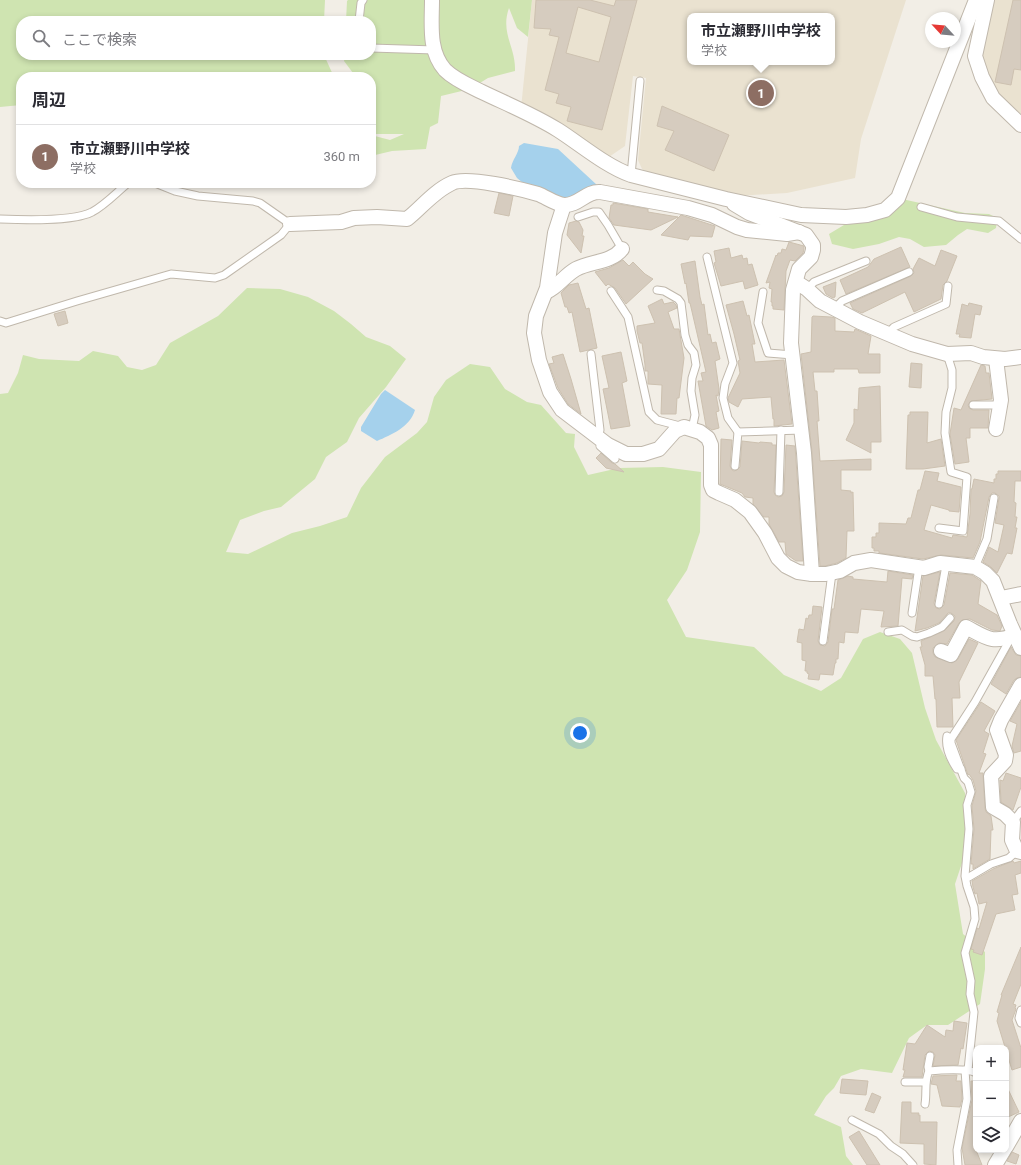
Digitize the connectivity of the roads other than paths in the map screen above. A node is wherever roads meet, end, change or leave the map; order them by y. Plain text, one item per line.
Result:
1 (363, 0) edge
2 (432, 0) edge
3 (976, 0) edge
4 (987, 0) edge
5 (360, 16) edge
6 (376, 48) edge
7 (435, 50) junction
8 (640, 81) dead end
9 (1021, 124) edge
10 (631, 175) junction
11 (123, 188) edge
12 (167, 188) edge
13 (726, 199) junction
14 (564, 205) junction
15 (921, 207) dead end
16 (578, 216) dead end
17 (0, 219) edge
18 (290, 224) junction
19 (799, 232) junction
20 (1021, 239) edge
21 (622, 249) joint
22 (707, 257) dead end
23 (866, 261) dead end
24 (909, 272) dead end
25 (801, 285) junction
26 (948, 286) dead end
27 (657, 290) dead end
28 (611, 291) dead end
29 (546, 292) junction
30 (763, 292) dead end
31 (835, 308) junction
32 (0, 321) edge
33 (887, 334) junction
34 (590, 354) dead end
35 (947, 354) junction
36 (793, 355) junction
37 (1019, 355) edge
38 (996, 359) junction
39 (973, 405) dead end
40 (1000, 405) junction
41 (688, 428) junction
42 (781, 430) junction
43 (802, 430) junction
44 (996, 430) dead end
45 (738, 432) junction
46 (597, 436) junction
47 (614, 459) dead end
48 (735, 466) dead end
49 (779, 492) dead end
50 (994, 498) dead end
51 (939, 528) dead end
52 (946, 565) junction
53 (920, 567) junction
54 (975, 567) junction
55 (832, 572) junction
56 (812, 574) junction
57 (1021, 594) edge
58 (1001, 598) junction
59 (939, 604) dead end
60 (912, 613) dead end
61 (950, 618) dead end
62 (888, 632) dead end
63 (1015, 640) edge
64 (823, 641) dead end
65 (941, 651) dead end
66 (1021, 685) edge
67 (1017, 702) edge
68 (947, 736) dead end
69 (961, 769) junction
70 (1017, 817) edge
71 (1019, 852) edge
72 (966, 865) junction
73 (969, 877) junction
74 (970, 894) junction
75 (1021, 1010) edge
76 (1021, 1023) edge
77 (930, 1056) dead end
78 (966, 1070) junction
79 (929, 1071) junction
80 (973, 1071) edge
81 (905, 1082) dead end
82 (925, 1082) junction
83 (925, 1104) dead end
84 (852, 1120) dead end
85 (1021, 1121) edge
86 (1011, 1139) edge
87 (1002, 1153) edge
88 (913, 1165) edge
89 (958, 1165) edge
90 (995, 1165) edge

1 - 5 lane
2 - 7 street
3 - 13 street
4 - 9 street
6 - 7 lane
7 - 10 street
8 - 10 lane
10 - 13 street
11 - 17 lane
12 - 18 lane
13 - 19 street
14 - 18 street
14 - 19 street
14 - 29 street
15 - 20 lane
16 - 21 lane
18 - 32 lane
19 - 25 street
21 - 29 street
22 - 45 lane
23 - 25 lane
24 - 31 lane
25 - 31 street
25 - 36 street
26 - 33 lane
27 - 41 lane
28 - 41 lane
29 - 46 street
30 - 36 lane
31 - 33 street
33 - 35 street
34 - 46 lane
35 - 38 street
35 - 51 lane
36 - 43 street
37 - 38 street
38 - 40 street
39 - 40 lane
40 - 44 street
41 - 46 street
41 - 56 street
42 - 43 lane
42 - 45 lane
42 - 49 lane
43 - 56 street
45 - 48 lane
46 - 47 lane
50 - 54 lane
52 - 53 street
52 - 54 street
52 - 59 lane
53 - 55 street
53 - 60 lane
54 - 58 street
55 - 56 street
55 - 64 lane
57 - 58 street
58 - 63 street
61 - 62 lane
63 - 65 street
63 - 69 lane
66 - 67 street
67 - 70 street
68 - 69 lane
69 - 72 lane
70 - 71 street
71 - 73 lane
72 - 73 lane
72 - 74 lane
73 - 74 lane
74 - 78 lane
75 - 76 lane
77 - 79 lane
78 - 79 lane
78 - 80 lane
78 - 89 lane
79 - 82 lane
81 - 82 lane
82 - 83 lane
84 - 88 lane
85 - 86 street
87 - 90 street

